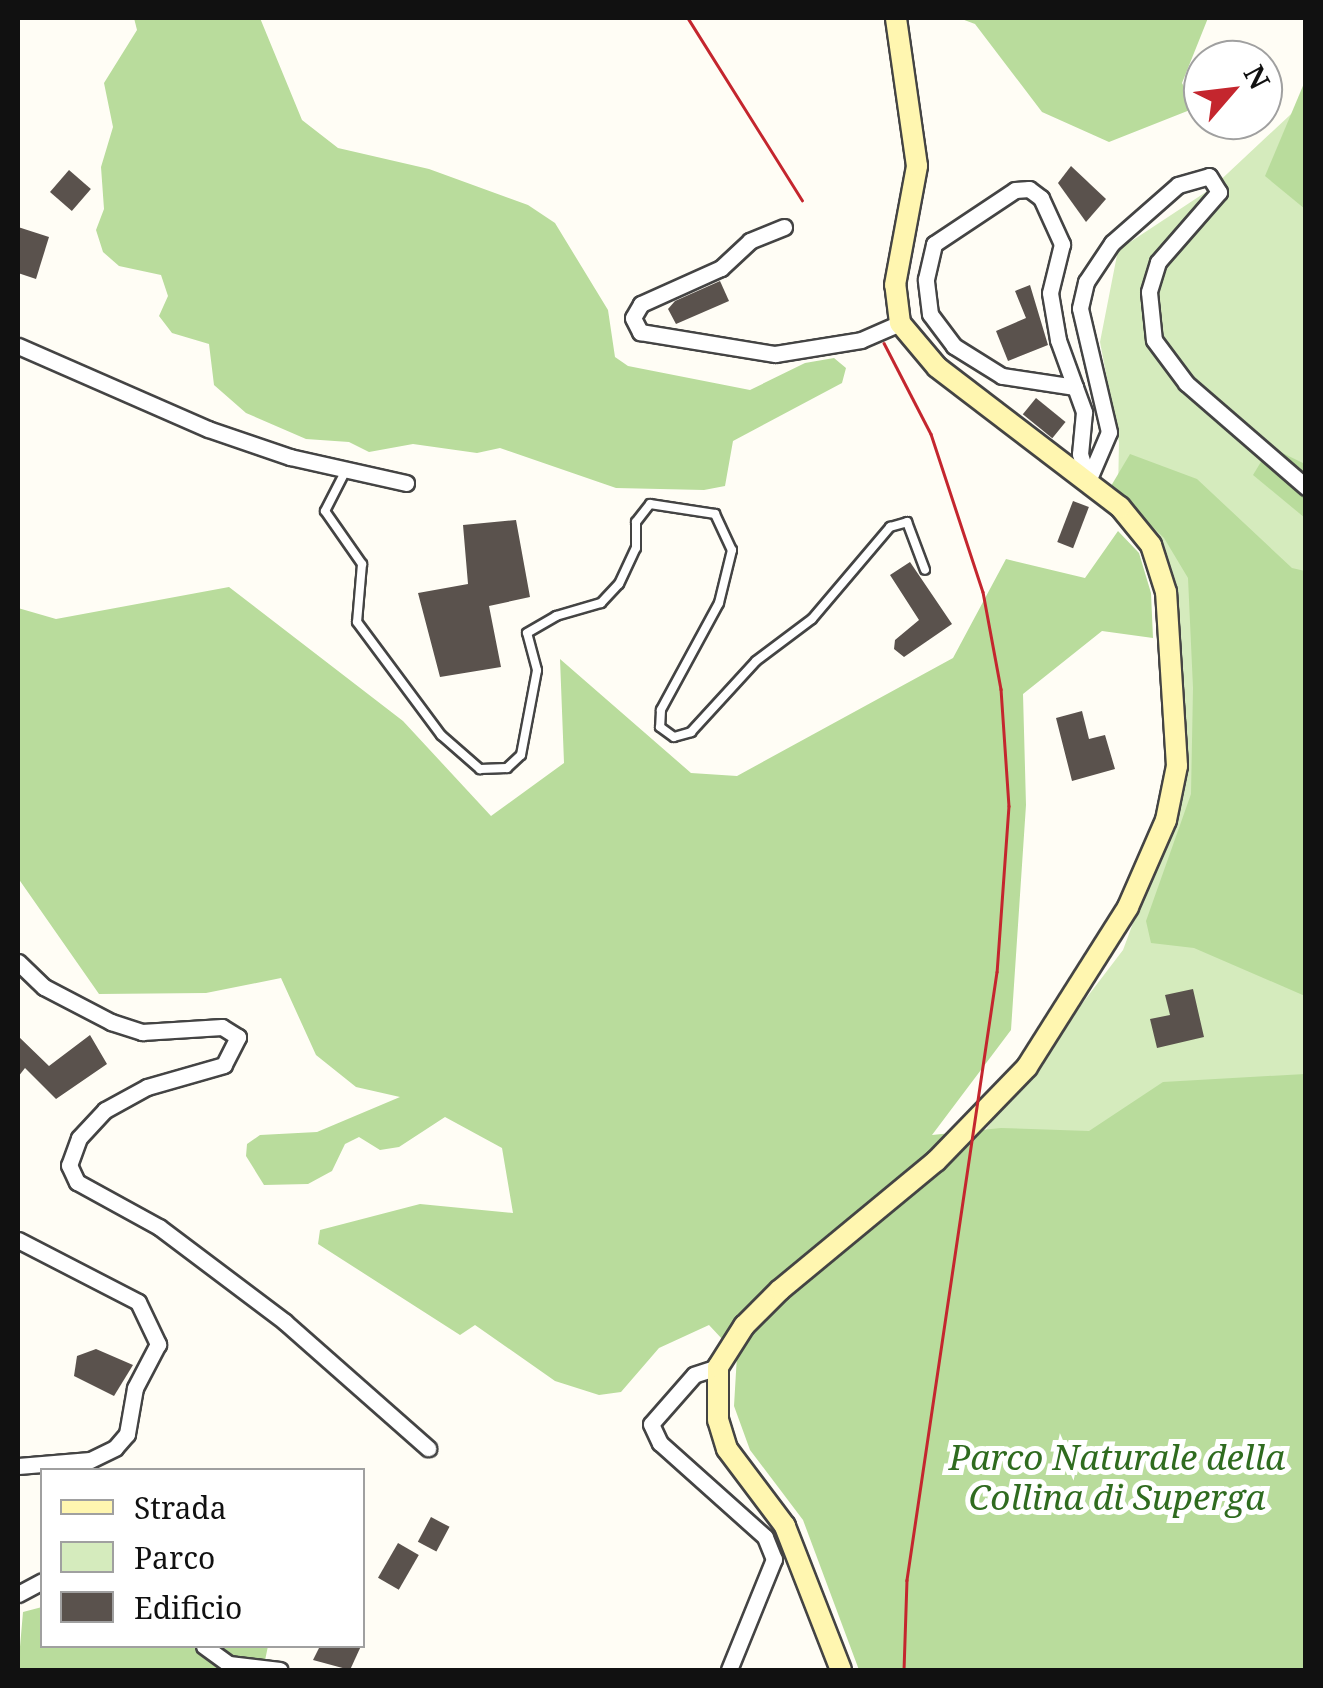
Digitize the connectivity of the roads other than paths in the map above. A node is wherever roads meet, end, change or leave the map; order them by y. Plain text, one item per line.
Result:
1 (896, 18) edge
2 (784, 227) dead end
3 (900, 324) junction
4 (18, 346) edge
5 (1075, 387) junction
6 (345, 472) junction
7 (1088, 481) junction
8 (406, 483) dead end
9 (1306, 487) edge
10 (925, 570) dead end
11 (18, 962) edge
12 (18, 1240) edge
13 (718, 1367) junction
14 (428, 1448) dead end
15 (18, 1466) edge
16 (40, 1582) edge
17 (18, 1594) edge
18 (207, 1648) edge
19 (280, 1670) edge
20 (729, 1670) edge
21 (841, 1670) edge

1 - 3 street
2 - 3 street
3 - 7 street
4 - 6 street
5 - 5 street
5 - 7 street
6 - 8 street
6 - 10 lane
7 - 9 street
7 - 13 street
11 - 14 street
12 - 15 street
13 - 20 street
13 - 21 street
16 - 17 street
18 - 19 street

